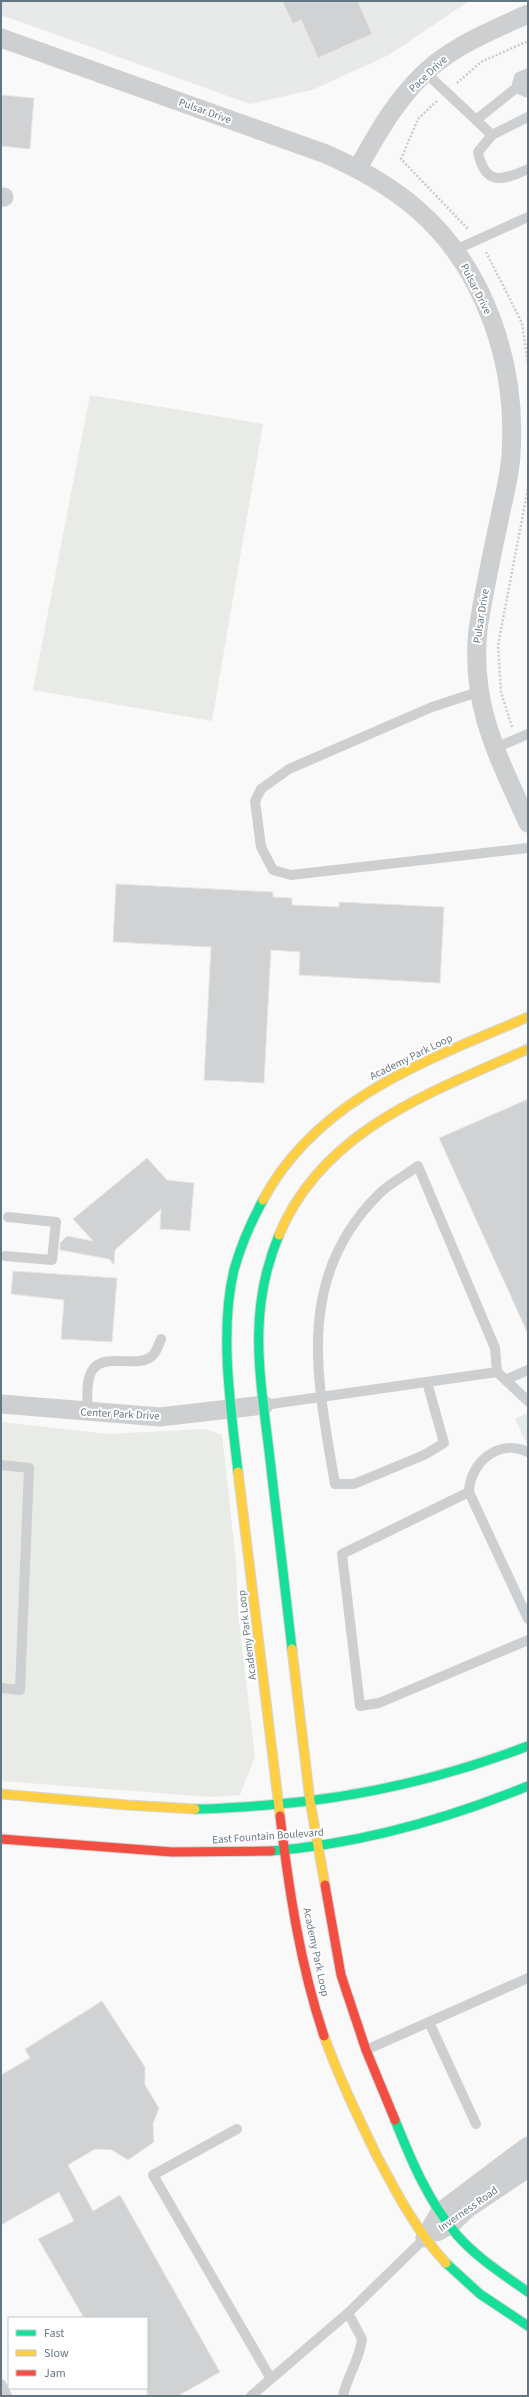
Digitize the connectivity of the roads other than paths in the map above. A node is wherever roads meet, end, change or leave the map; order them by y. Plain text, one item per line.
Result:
1 (528, 14) edge
2 (1, 38) edge
3 (426, 73) junction
4 (528, 73) edge
5 (528, 83) edge
6 (516, 88) junction
7 (528, 93) edge
8 (528, 117) edge
9 (476, 120) junction
10 (492, 135) junction
11 (358, 168) junction
12 (528, 170) edge
13 (528, 217) edge
14 (455, 250) junction
15 (478, 692) junction
16 (528, 734) edge
17 (495, 748) junction
18 (528, 823) edge
19 (528, 848) edge
20 (528, 1017) edge
21 (528, 1049) edge
22 (8, 1218) dead end
23 (5, 1256) dead end
24 (160, 1338) dead end
25 (528, 1370) edge
26 (497, 1372) junction
27 (505, 1380) junction
28 (427, 1382) junction
29 (321, 1397) junction
30 (528, 1401) edge
31 (1, 1404) edge
32 (264, 1405) junction
33 (233, 1410) junction
34 (87, 1412) junction
35 (528, 1452) edge
36 (1, 1465) edge
37 (469, 1492) junction
38 (528, 1619) edge
39 (528, 1640) edge
40 (1, 1688) edge
41 (528, 1746) edge
42 (528, 1786) edge
43 (1, 1794) edge
44 (310, 1801) junction
45 (279, 1804) junction
46 (1, 1839) edge
47 (318, 1845) junction
48 (284, 1848) junction
49 (528, 1978) edge
50 (429, 2022) junction
51 (366, 2050) junction
52 (476, 2124) dead end
53 (237, 2129) dead end
54 (528, 2146) edge
55 (528, 2168) edge
56 (445, 2219) junction
57 (425, 2238) junction
58 (528, 2292) edge
59 (348, 2312) junction
60 (528, 2326) edge
61 (271, 2379) junction
62 (1, 2384) edge
63 (7, 2396) edge
64 (251, 2396) edge
65 (343, 2396) edge

1 - 3 street, Pace Drive
2 - 11 street, Pulsar Drive
3 - 9 lane
3 - 11 street, Pace Drive
4 - 6 lane
5 - 6 lane
6 - 7 lane
6 - 9 lane
8 - 10 lane
9 - 10 lane
10 - 12 lane
11 - 14 street, Pulsar Drive
13 - 14 lane
14 - 15 street, Pulsar Drive
15 - 17 street, Pulsar Drive
15 - 19 lane
16 - 17 lane
17 - 18 street, Pulsar Drive
20 - 33 main road, Academy Park Loop
21 - 32 main road, Academy Park Loop
22 - 23 lane
24 - 34 lane
25 - 27 lane
26 - 27 lane
26 - 28 lane
26 - 29 lane
27 - 30 lane
28 - 29 lane
28 - 29 lane
29 - 32 lane
31 - 34 street, Center Park Drive
32 - 33 street, Center Park Drive
32 - 44 main road, Academy Park Loop
33 - 34 street, Center Park Drive
33 - 45 main road, Academy Park Loop
35 - 37 lane
36 - 40 lane
37 - 38 lane
37 - 39 lane
41 - 44 main road
42 - 47 main road, East Fountain Boulevard
43 - 45 main road
44 - 45 main road
44 - 47 main road, Academy Park Loop
45 - 48 main road, Academy Park Loop
46 - 48 main road, East Fountain Boulevard
47 - 48 main road, East Fountain Boulevard
47 - 51 main road, Academy Park Loop
48 - 57 main road, Academy Park Loop
49 - 50 lane
50 - 51 lane
50 - 52 lane
51 - 56 main road, Academy Park Loop
53 - 61 lane
54 - 56 street, Inverness Road
55 - 56 street, Inverness Road
56 - 57 street, Inverness Road
56 - 58 main road, Academy Park Loop
57 - 59 lane
57 - 60 main road, Academy Park Loop
59 - 61 lane
59 - 65 lane
61 - 64 lane
62 - 63 lane

